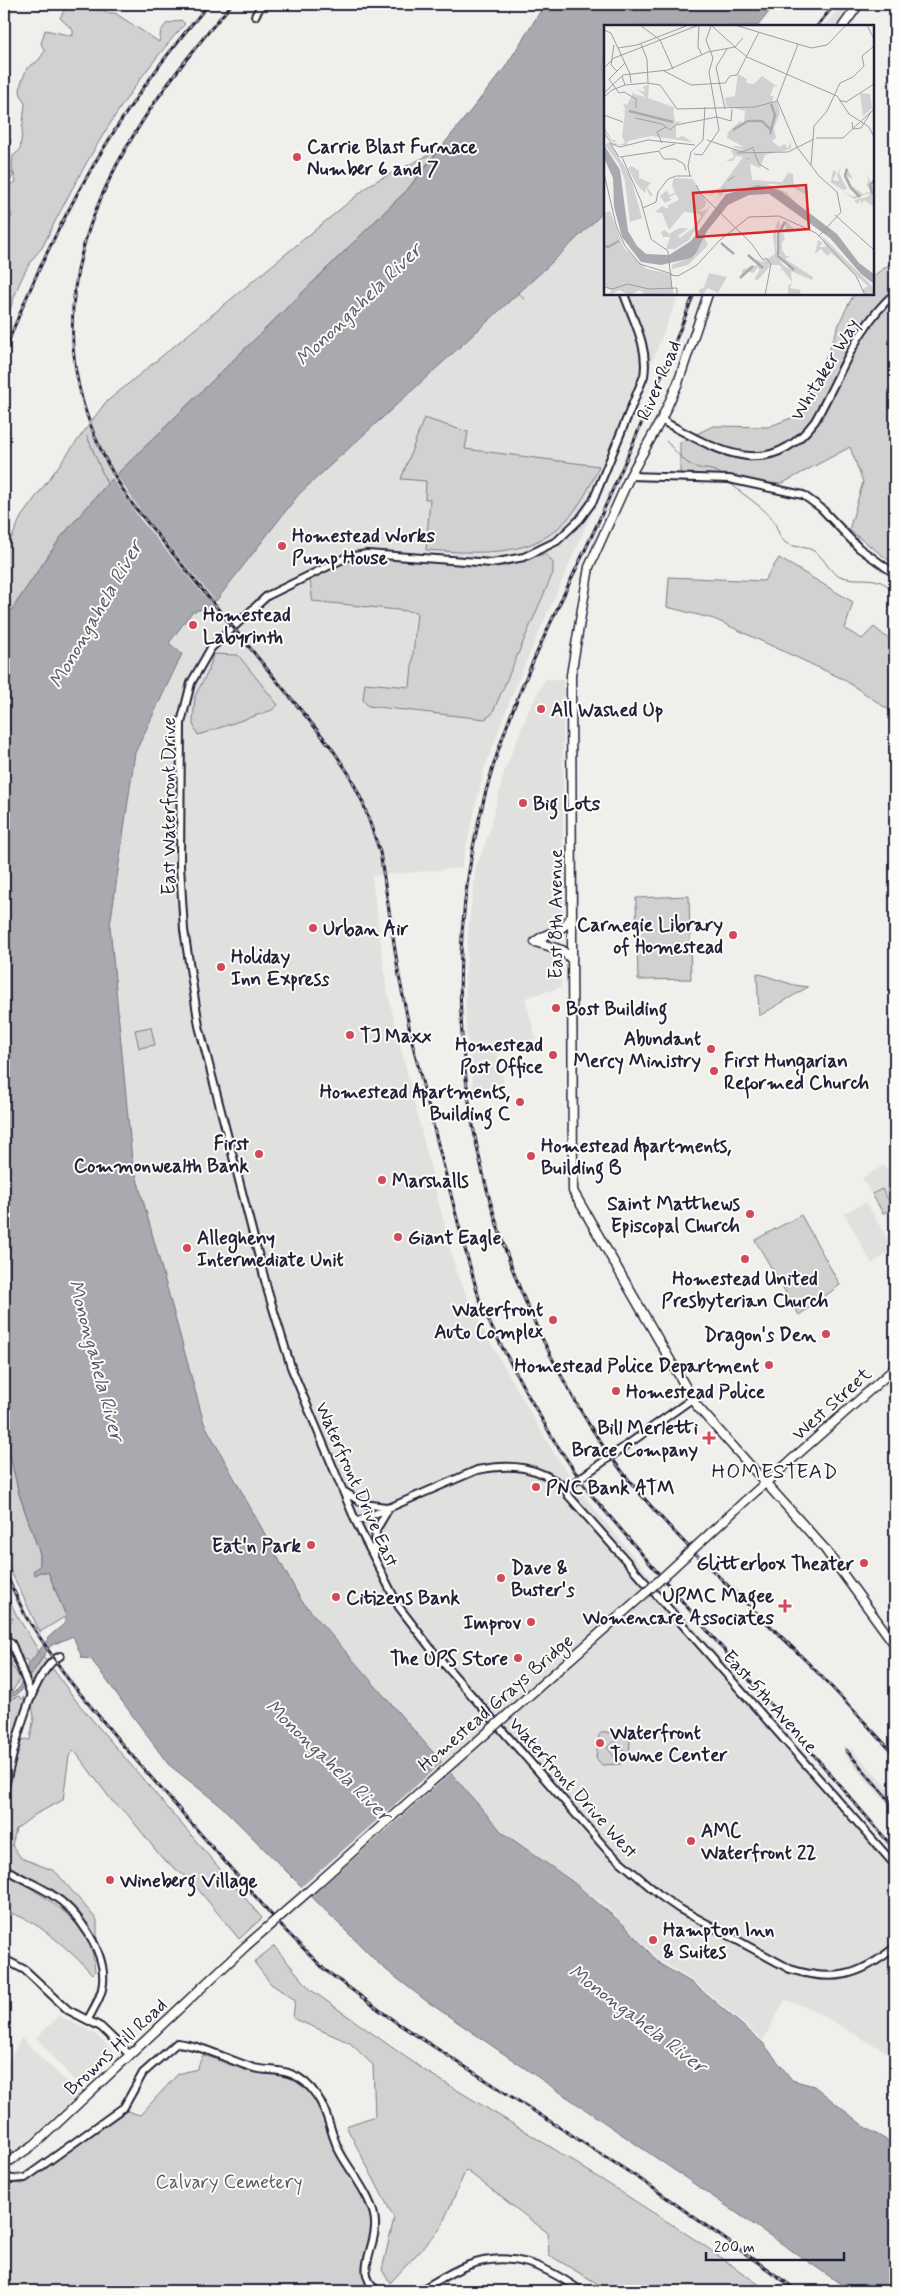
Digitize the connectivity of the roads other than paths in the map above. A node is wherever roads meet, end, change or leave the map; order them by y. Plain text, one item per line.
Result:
1 (262, 4) edge
2 (859, 4) edge
3 (255, 16) dead end
4 (844, 25) edge
5 (895, 293) edge
6 (624, 295) edge
7 (708, 295) edge
8 (661, 420) junction
9 (630, 476) junction
10 (895, 574) edge
11 (571, 918) junction
12 (571, 959) junction
13 (251, 1229) joint
14 (895, 1368) edge
15 (692, 1399) junction
16 (766, 1482) junction
17 (566, 1488) junction
18 (344, 1491) junction
19 (389, 1507) junction
20 (356, 1522) junction
21 (374, 1557) junction
22 (651, 1588) junction
23 (6, 1640) edge
24 (895, 1645) edge
25 (60, 1656) dead end
26 (31, 1694) junction
27 (494, 1721) joint
28 (4, 1791) edge
29 (895, 1865) edge
30 (4, 1868) edge
31 (246, 1946) joint
32 (895, 1948) edge
33 (4, 1959) edge
34 (88, 2019) junction
35 (130, 2054) junction
36 (4, 2165) edge
37 (4, 2176) edge
38 (377, 2291) edge
39 (419, 2291) edge
40 (581, 2291) edge

1 - 3 street
2 - 4 main road
5 - 8 street, Whitaker Way
6 - 13 street, East Waterfront Drive
7 - 8 main road, River Road
8 - 9 main road, River Road
9 - 10 street
9 - 11 main road, East 8th Avenue
11 - 12 main road, East 8th Avenue
11 - 12 main road
12 - 15 main road, East 8th Avenue
13 - 18 street, Waterfront Drive East
14 - 16 main road, West Street
15 - 16 main road, East 8th Avenue
15 - 17 street
16 - 22 main road, Homestead Grays Bridge, bridge
16 - 24 main road, East 8th Avenue
17 - 19 street
17 - 22 street, East 5th Avenue
18 - 19 street
18 - 20 street, Waterfront Drive East
19 - 20 street
19 - 21 street
20 - 21 street, Waterfront Drive East
21 - 27 street, Waterfront Drive East
22 - 29 street, East 5th Avenue
22 - 31 main road, Homestead Grays Bridge, bridge
23 - 26 street
25 - 26 street
26 - 28 street
27 - 32 street, Waterfront Drive West
30 - 34 street
31 - 35 main road, Browns Hill Road
33 - 34 street
34 - 35 street
35 - 36 main road, Browns Hill Road
37 - 38 street
39 - 40 street

